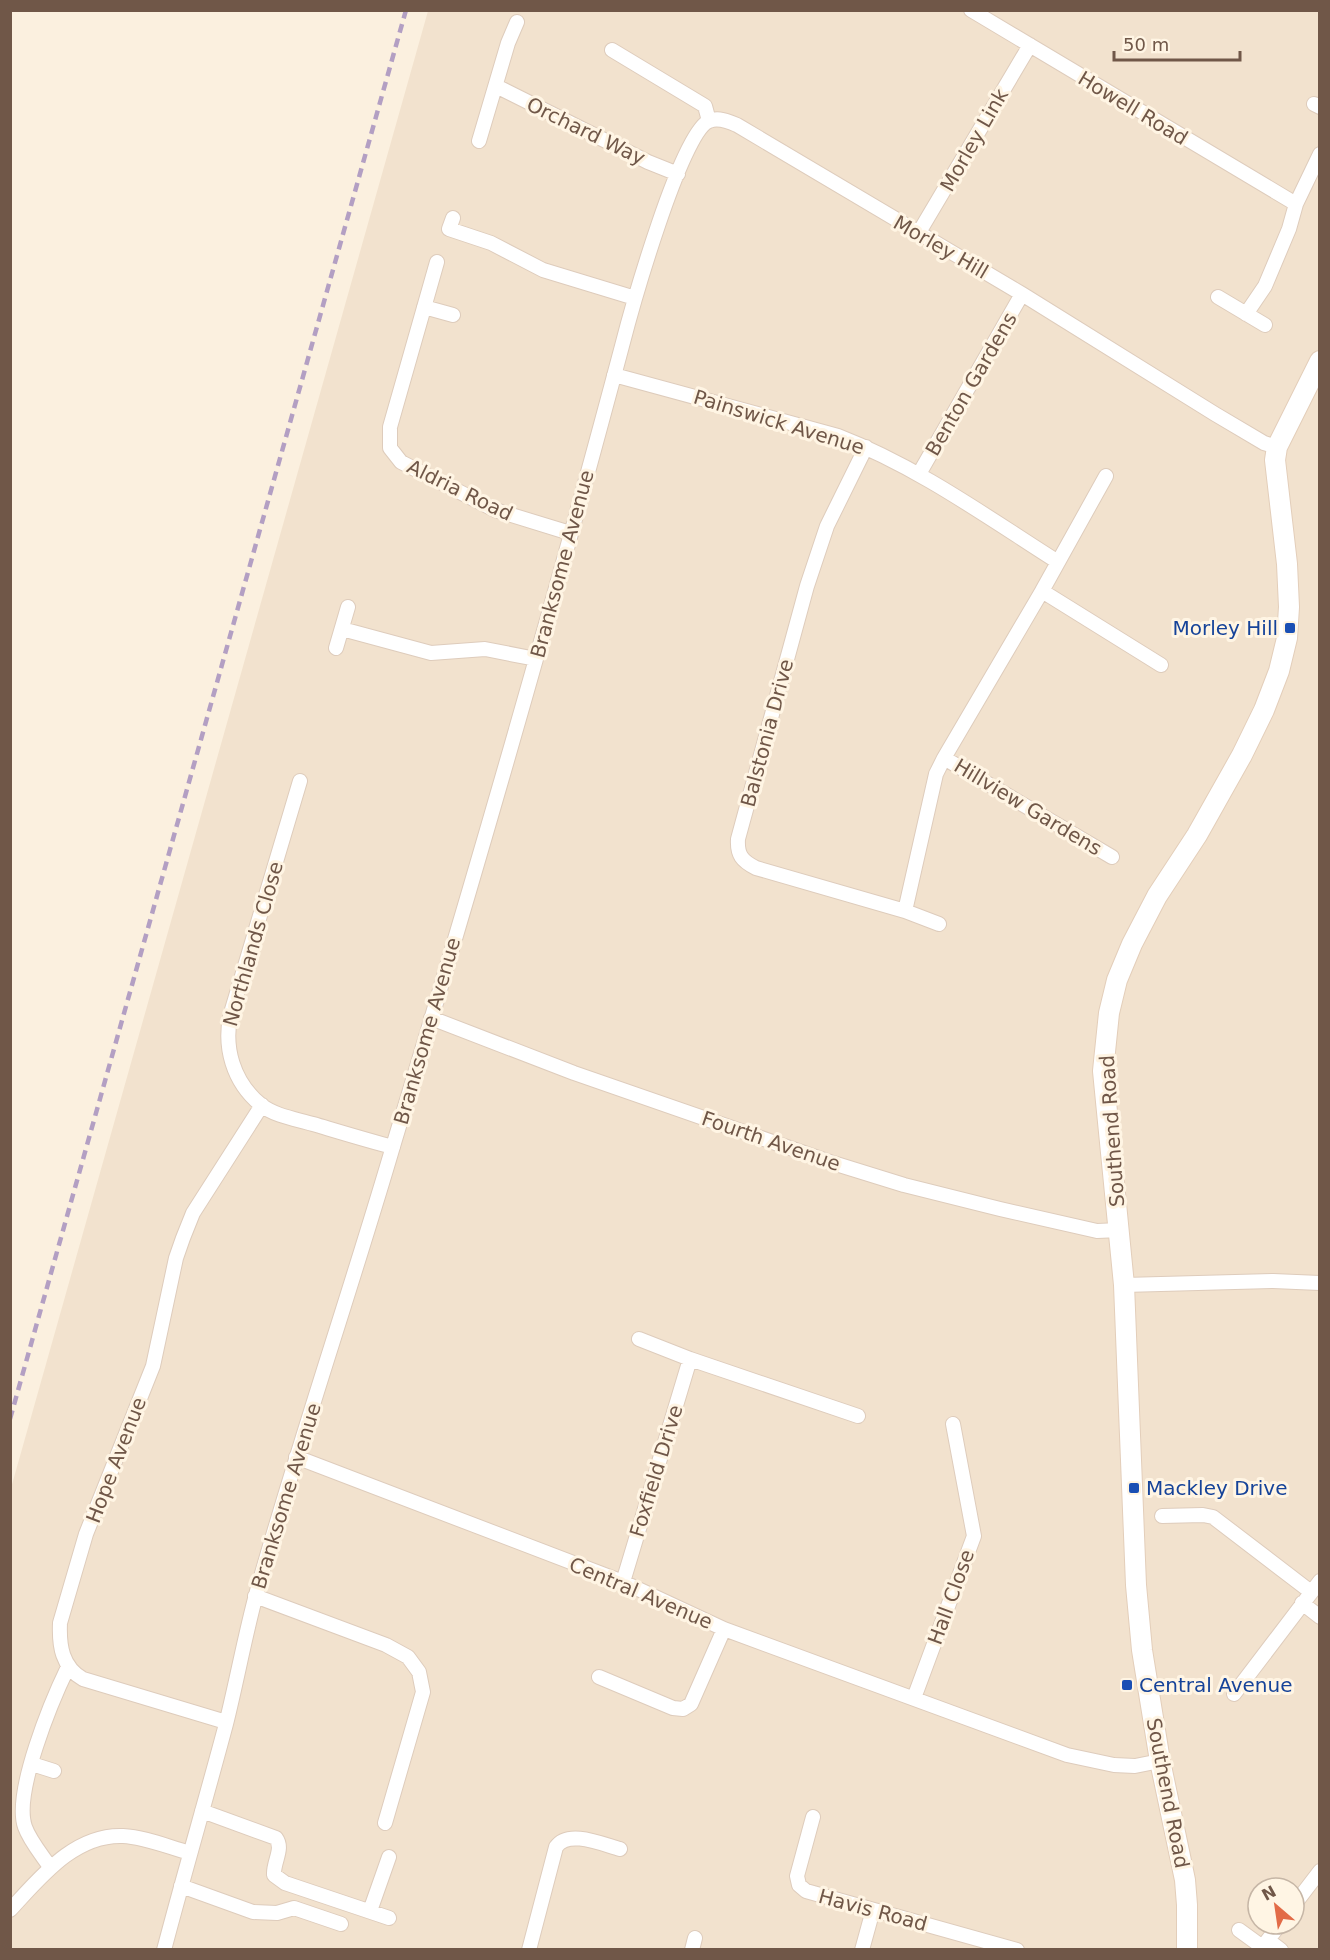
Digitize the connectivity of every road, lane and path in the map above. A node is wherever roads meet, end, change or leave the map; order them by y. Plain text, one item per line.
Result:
1 (970, 10) edge
2 (517, 22) dead end
3 (1029, 45) junction
4 (612, 50) dead end
5 (496, 86) junction
6 (709, 120) junction
7 (479, 141) dead end
8 (1320, 154) edge
9 (678, 174) junction
10 (1296, 204) junction
11 (453, 218) dead end
12 (918, 234) junction
13 (437, 262) dead end
14 (1023, 294) junction
15 (1218, 297) dead end
16 (635, 298) junction
17 (424, 307) junction
18 (1246, 314) junction
19 (453, 315) dead end
20 (1265, 326) dead end
21 (1320, 361) edge
22 (614, 375) junction
23 (866, 447) junction
24 (1277, 447) junction
25 (919, 474) junction
26 (1106, 476) dead end
27 (570, 533) junction
28 (1058, 562) junction
29 (1042, 591) junction
30 (348, 607) dead end
31 (342, 629) junction
32 (336, 648) dead end
33 (536, 659) junction
34 (1161, 665) dead end
35 (944, 758) junction
36 (300, 781) dead end
37 (1112, 857) dead end
38 (905, 911) junction
39 (939, 924) dead end
40 (431, 1018) junction
41 (262, 1105) junction
42 (393, 1148) junction
43 (1120, 1230) junction
44 (1320, 1283) edge
45 (1124, 1285) junction
46 (639, 1339) dead end
47 (690, 1359) junction
48 (858, 1416) dead end
49 (953, 1424) dead end
50 (296, 1457) junction
51 (1162, 1515) dead end
52 (622, 1582) junction
53 (1315, 1586) edge
54 (255, 1596) junction
55 (1302, 1603) junction
56 (1320, 1617) edge
57 (724, 1629) junction
58 (68, 1668) junction
59 (599, 1677) dead end
60 (1234, 1694) dead end
61 (914, 1698) junction
62 (226, 1722) junction
63 (1160, 1761) junction
64 (32, 1764) junction
65 (54, 1771) dead end
66 (202, 1810) junction
67 (813, 1817) dead end
68 (385, 1823) dead end
69 (620, 1849) dead end
70 (190, 1853) junction
71 (389, 1857) dead end
72 (50, 1867) junction
73 (1320, 1871) edge
74 (181, 1886) junction
75 (1306, 1889) edge
76 (10, 1910) edge
77 (873, 1910) junction
78 (370, 1911) junction
79 (389, 1918) dead end
80 (341, 1924) dead end
81 (1239, 1930) dead end
82 (1271, 1936) edge
83 (1268, 1940) junction
84 (164, 1950) edge
85 (529, 1950) edge
86 (862, 1950) edge
87 (1017, 1950) edge
88 (1187, 1950) edge
89 (1281, 1950) edge

1 - 3 street, Howell Road
2 - 5 street
3 - 10 street, Howell Road
3 - 12 street, Morley Link
4 - 6 street
5 - 7 street
5 - 9 street, Orchard Way
6 - 9 street, Branksome Avenue
6 - 12 street, Morley Hill
8 - 10 street
9 - 16 street, Branksome Avenue
10 - 18 street
11 - 16 street
12 - 14 street, Morley Hill
13 - 17 street
14 - 24 street, Morley Hill
14 - 25 street, Benton Gardens
15 - 18 street
16 - 22 street, Branksome Avenue
17 - 19 street
17 - 27 street, Aldria Road
18 - 20 street
21 - 24 street, Southend Road
22 - 23 street, Painswick Avenue
22 - 27 street, Branksome Avenue
23 - 25 street, Painswick Avenue
23 - 38 street, Balstonia Drive
24 - 43 street, Southend Road
25 - 28 street, Painswick Avenue
26 - 28 street
27 - 33 street, Branksome Avenue
28 - 29 street
29 - 34 street
29 - 35 street
30 - 31 street
31 - 32 street
31 - 33 street
33 - 40 street, Branksome Avenue
35 - 37 street, Hillview Gardens
35 - 38 street
36 - 41 street, Northlands Close
38 - 39 street, Balstonia Drive
40 - 42 street, Branksome Avenue
40 - 43 street, Fourth Avenue
41 - 42 street, Northlands Close
41 - 58 street, Hope Avenue
42 - 50 street, Branksome Avenue
43 - 45 street, Southend Road
44 - 45 street
45 - 63 street, Southend Road
46 - 47 street
47 - 48 street
47 - 52 street, Foxfield Drive
49 - 61 street, Hall Close
50 - 52 street, Central Avenue
50 - 54 street, Branksome Avenue
51 - 53 street
52 - 57 street, Central Avenue
53 - 55 street
54 - 62 street, Branksome Avenue
54 - 68 street
55 - 56 street
55 - 60 street
57 - 59 street
57 - 61 street, Central Avenue
58 - 62 street
58 - 64 street
61 - 63 street, Central Avenue
62 - 66 street, Branksome Avenue
63 - 88 street, Southend Road
64 - 65 street
64 - 72 street
66 - 70 street, Branksome Avenue
66 - 78 street
67 - 77 street, Havis Road
69 - 85 street
70 - 72 street
70 - 74 street, Branksome Avenue
71 - 78 street
72 - 76 street
73 - 75 street
74 - 80 street
74 - 84 street, Branksome Avenue
77 - 86 street
77 - 87 street, Havis Road
78 - 79 street
81 - 83 street
82 - 83 street
83 - 89 street

